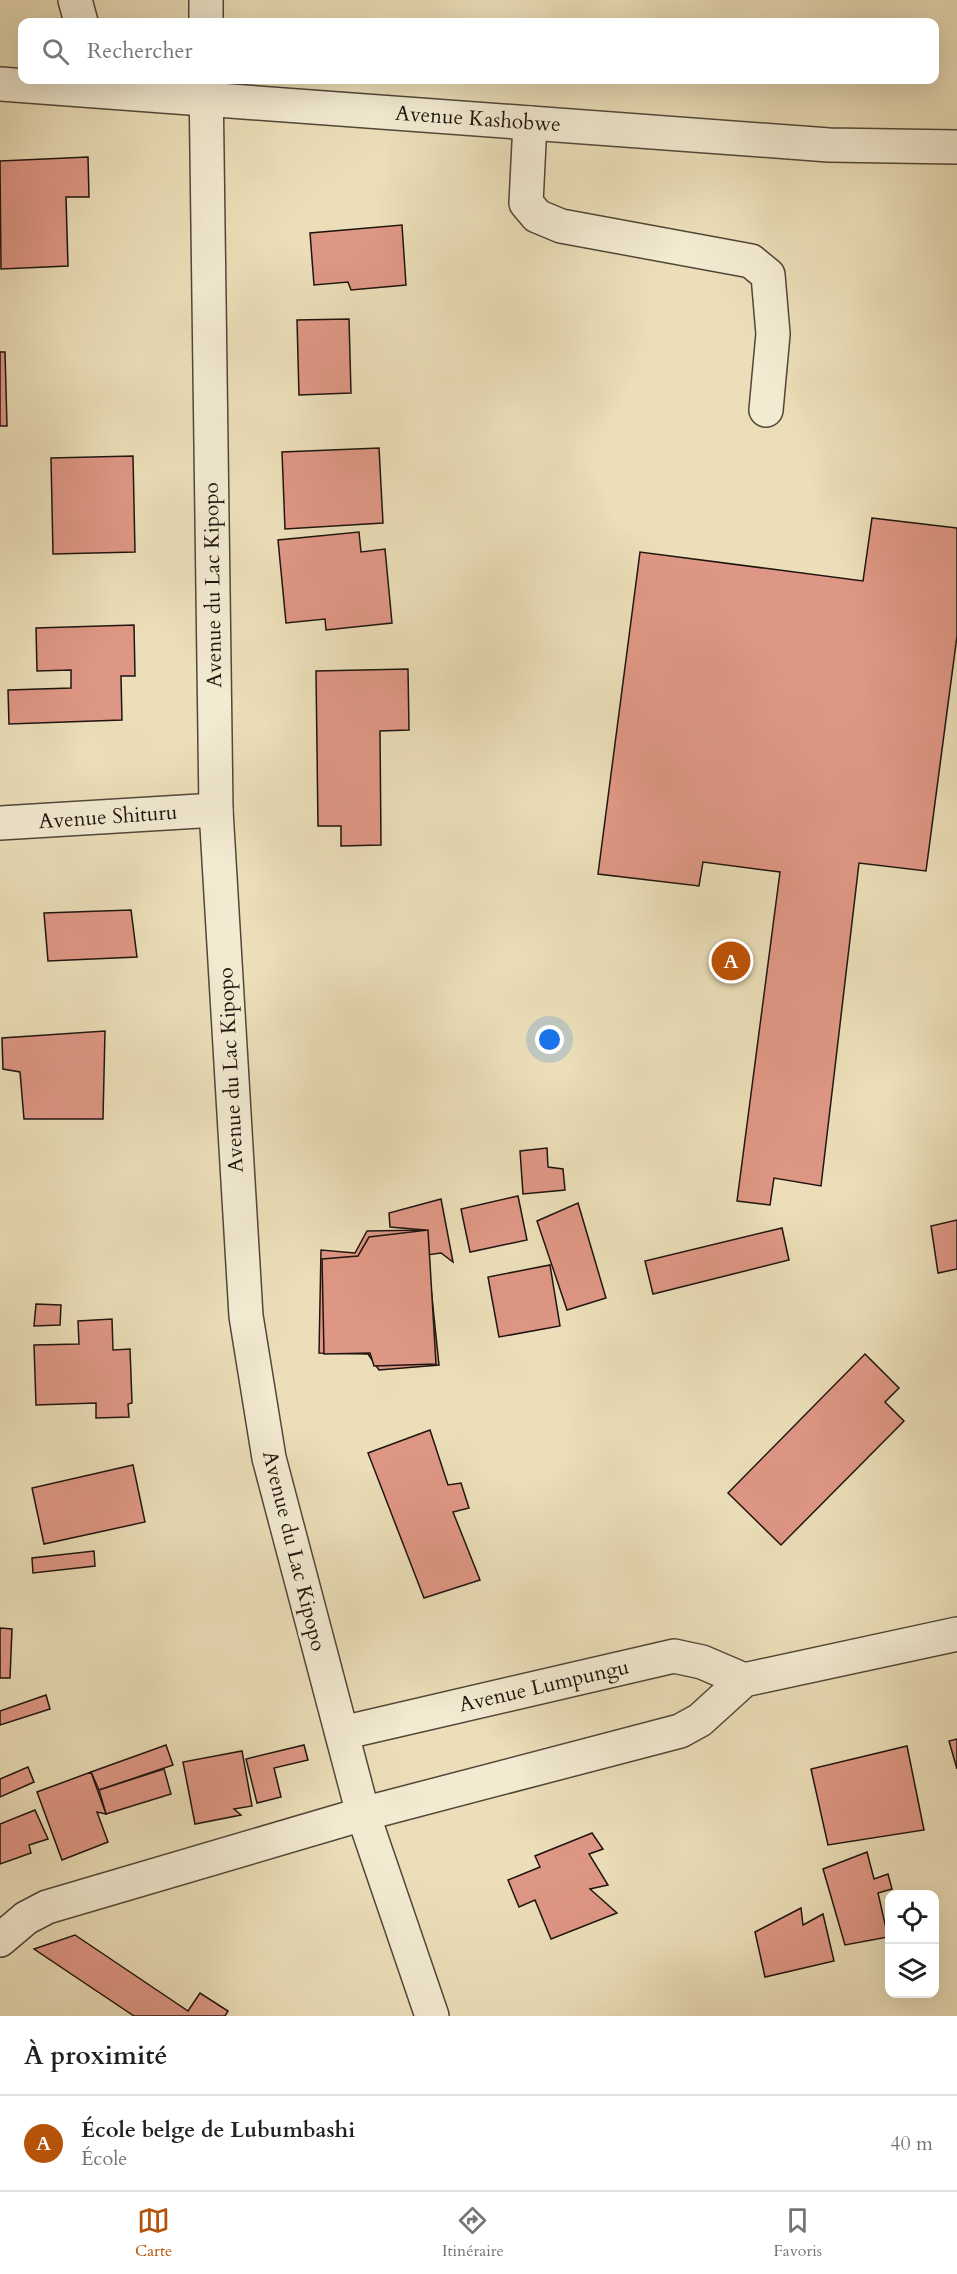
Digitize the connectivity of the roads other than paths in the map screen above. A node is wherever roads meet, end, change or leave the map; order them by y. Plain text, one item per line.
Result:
1 (75, 0) edge
2 (206, 0) edge
3 (80, 18) edge
4 (206, 18) edge
5 (0, 84) edge
6 (99, 85) edge
7 (206, 89) edge
8 (530, 123) junction
9 (957, 147) edge
10 (766, 410) dead end
11 (216, 810) junction
12 (0, 823) edge
13 (957, 1634) edge
14 (744, 1680) junction
15 (342, 1733) junction
16 (363, 1814) junction
17 (0, 1940) edge
18 (432, 2016) edge

1 - 3 street
2 - 4 street
5 - 6 street, Avenue Kashobwe
6 - 7 street, Avenue Kashobwe
7 - 8 street, Avenue Kashobwe
7 - 11 street, Avenue du Lac Kipopo
8 - 9 street, Avenue Kashobwe
8 - 10 street
11 - 12 street, Avenue Shituru
11 - 15 street, Avenue du Lac Kipopo
13 - 14 street
14 - 15 street, Avenue Lumpungu
14 - 16 street
15 - 16 street, Avenue du Lac Kipopo
16 - 17 street
16 - 18 street, Avenue du Lac Kipopo

